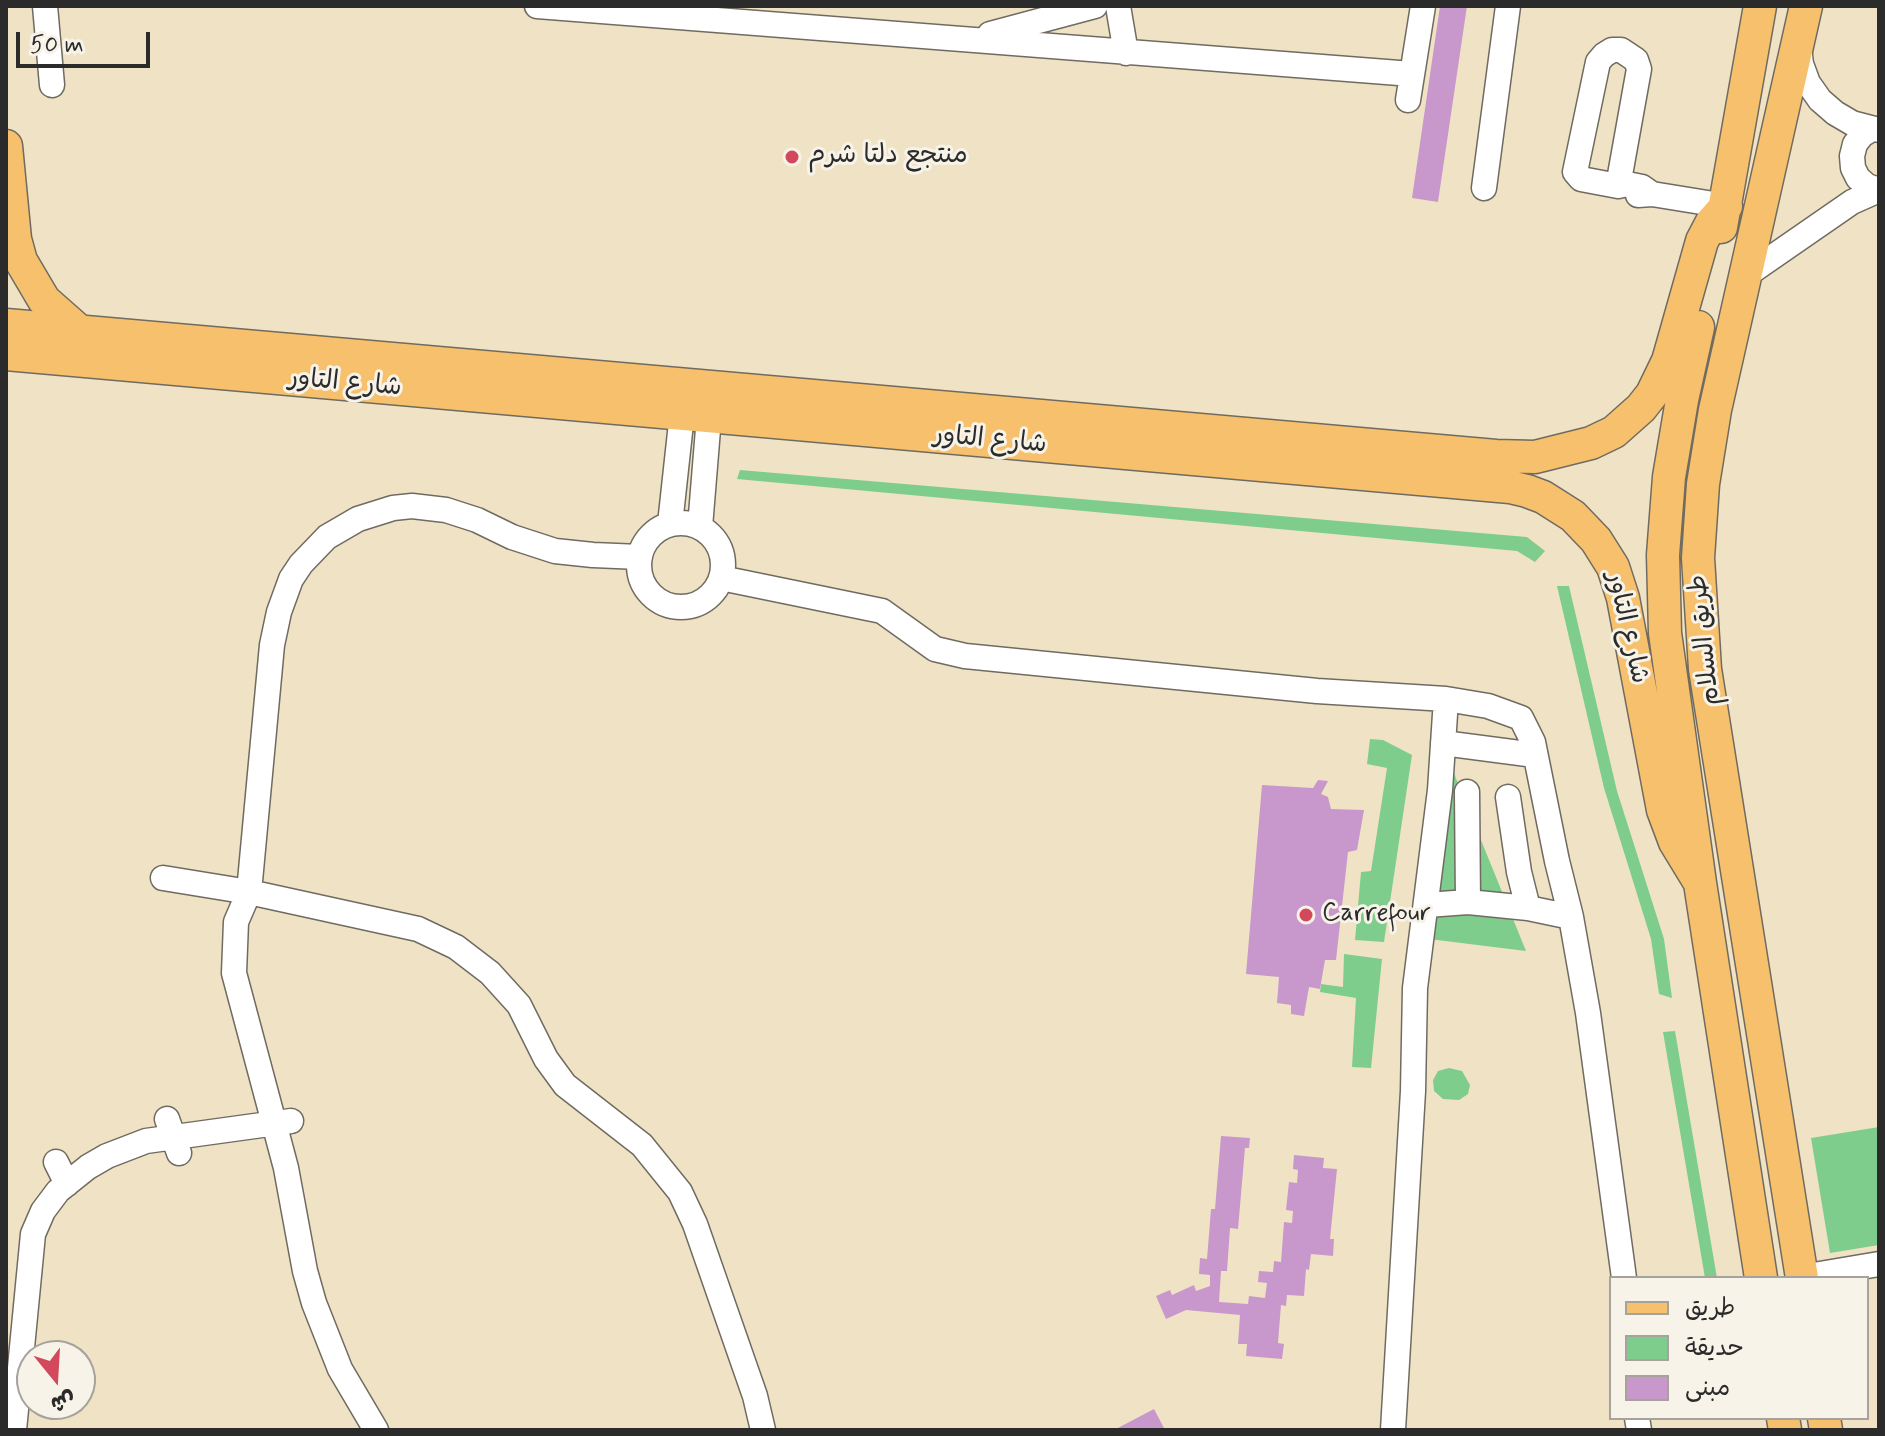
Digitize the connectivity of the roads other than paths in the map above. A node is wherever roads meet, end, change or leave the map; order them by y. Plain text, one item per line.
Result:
1 (45, 6) edge
2 (537, 6) edge
3 (705, 6) edge
4 (1095, 6) edge
5 (1118, 6) edge
6 (1423, 6) edge
7 (1508, 6) edge
8 (1760, 6) edge
9 (1806, 6) edge
10 (569, 7) edge
11 (1049, 12) edge
12 (746, 22) junction
13 (972, 39) junction
14 (1798, 44) junction
15 (1126, 53) junction
16 (1412, 74) junction
17 (52, 85) dead end
18 (1408, 100) dead end
19 (1876, 129) edge
20 (6, 146) edge
21 (1618, 186) junction
22 (1484, 188) dead end
23 (1879, 190) edge
24 (1726, 206) junction
25 (1745, 276) junction
26 (6, 325) edge
27 (78, 330) junction
28 (6, 354) edge
29 (432, 377) junction
30 (696, 416) junction
31 (1462, 468) junction
32 (670, 524) junction
33 (700, 527) junction
34 (640, 557) junction
35 (721, 578) junction
36 (1446, 699) junction
37 (1443, 743) junction
38 (1535, 755) junction
39 (1440, 790) junction
40 (1467, 792) junction
41 (1508, 797) junction
42 (1545, 800) junction
43 (163, 878) dead end
44 (1700, 883) junction
45 (249, 892) junction
46 (1468, 902) junction
47 (1427, 905) junction
48 (1528, 908) junction
49 (1571, 917) junction
50 (283, 1122) junction
51 (1879, 1264) edge
52 (1624, 1276) edge
53 (1761, 1276) edge
54 (1802, 1276) edge
55 (1813, 1276) edge
56 (14, 1430) edge
57 (376, 1430) edge
58 (763, 1430) edge
59 (1393, 1430) edge

1 - 17 street
2 - 10 street
3 - 12 street
4 - 11 street
5 - 15 street
6 - 16 street
7 - 22 street
8 - 24 main road, طريق السلام
9 - 14 main road, طريق السلام
10 - 12 street
11 - 13 street
12 - 13 street
13 - 15 street
14 - 19 street
14 - 25 main road, طريق السلام
15 - 16 street
16 - 18 street
19 - 23 street
20 - 27 main road
21 - 21 street
21 - 24 street
23 - 25 street
24 - 31 main road, شارع التاور
24 - 44 main road, طريق السلام
25 - 54 main road, طريق السلام
26 - 27 main road, شارع التاور
27 - 29 main road, شارع التاور
28 - 29 main road, شارع التاور
29 - 30 main road, شارع التاور
29 - 31 main road, شارع التاور
30 - 31 main road, شارع التاور
30 - 32 street
30 - 33 street
31 - 44 main road, شارع التاور
32 - 33 street
32 - 34 street
33 - 35 street
34 - 35 street
34 - 45 street
35 - 36 street
36 - 37 street
36 - 38 street
37 - 38 street
37 - 39 street
38 - 42 street
39 - 40 street
39 - 47 street
40 - 41 street
40 - 46 street
41 - 42 street
41 - 48 street
42 - 49 street
43 - 45 street
44 - 53 main road, طريق السلام
45 - 50 street
45 - 58 street
46 - 47 street
46 - 48 street
47 - 59 street
48 - 49 street
49 - 52 street
50 - 56 street
50 - 57 street
51 - 55 street

